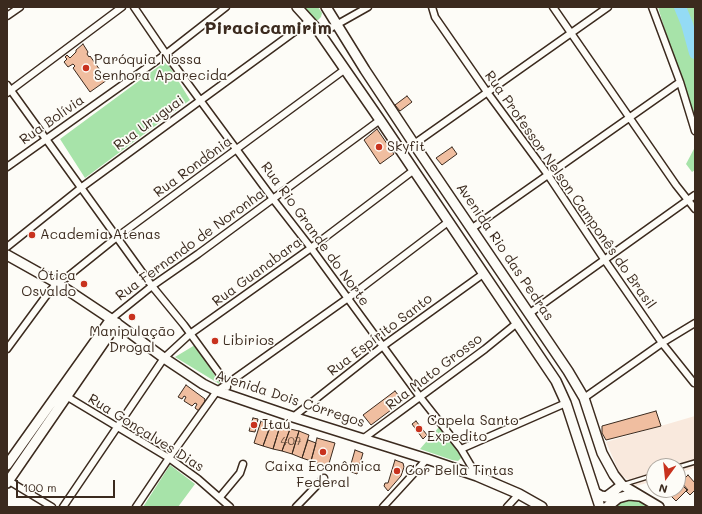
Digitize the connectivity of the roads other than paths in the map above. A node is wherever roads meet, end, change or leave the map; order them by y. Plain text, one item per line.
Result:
1 (20, 7) edge
2 (122, 7) edge
3 (134, 7) edge
4 (226, 7) edge
5 (297, 7) edge
6 (326, 7) edge
7 (368, 7) edge
8 (432, 7) edge
9 (553, 7) edge
10 (608, 7) edge
11 (652, 7) edge
12 (7, 16) edge
13 (308, 21) junction
14 (336, 25) junction
15 (317, 29) junction
16 (570, 33) junction
17 (166, 54) junction
18 (344, 70) junction
19 (680, 82) junction
20 (8, 90) edge
21 (488, 92) junction
22 (201, 100) junction
23 (629, 117) junction
24 (380, 120) junction
25 (695, 131) edge
26 (47, 139) junction
27 (414, 144) junction
28 (238, 149) junction
29 (7, 167) edge
30 (414, 170) junction
31 (548, 175) junction
32 (82, 187) junction
33 (695, 195) edge
34 (273, 198) junction
35 (688, 201) junction
36 (695, 209) edge
37 (448, 222) junction
38 (471, 229) junction
39 (117, 238) junction
40 (7, 247) edge
41 (311, 248) junction
42 (7, 255) edge
43 (604, 259) junction
44 (483, 274) junction
45 (57, 283) junction
46 (152, 286) junction
47 (348, 298) junction
48 (530, 313) junction
49 (114, 321) junction
50 (517, 323) junction
51 (695, 323) edge
52 (190, 334) junction
53 (662, 343) junction
54 (382, 346) junction
55 (7, 349) edge
56 (164, 358) junction
57 (694, 383) dead end
58 (227, 384) junction
59 (217, 392) junction
60 (227, 395) junction
61 (66, 396) junction
62 (420, 397) junction
63 (584, 398) junction
64 (566, 403) junction
65 (293, 417) junction
66 (117, 427) junction
67 (364, 438) junction
68 (461, 449) junction
69 (169, 458) junction
70 (427, 459) junction
71 (243, 464) dead end
72 (7, 465) edge
73 (477, 476) junction
74 (324, 478) dead end
75 (646, 478) edge
76 (7, 479) edge
77 (622, 485) junction
78 (519, 494) junction
79 (596, 494) junction
80 (641, 496) junction
81 (220, 497) junction
82 (52, 507) edge
83 (63, 507) edge
84 (136, 507) edge
85 (230, 507) edge
86 (296, 507) edge
87 (383, 507) edge
88 (507, 507) edge
89 (542, 507) edge
90 (600, 507) edge
91 (607, 507) edge
92 (659, 507) edge

1 - 12 street
2 - 20 street
3 - 17 street, Rua Rio Grande do Norte
4 - 17 street, Rua Bolívia
5 - 13 main road, Avenida Rio das Pedras
6 - 14 main road, Avenida Rio das Pedras
7 - 14 street
8 - 21 street, Rua Professor Nelson Camponês do Brasil
9 - 16 street
10 - 16 street
11 - 19 street
13 - 15 main road, Avenida Rio das Pedras
13 - 22 street, Rua Uruguai
14 - 15 street
14 - 27 main road, Avenida Rio das Pedras
15 - 18 main road, Avenida Rio das Pedras
16 - 21 street
16 - 23 street
17 - 22 street, Rua Rio Grande do Norte
17 - 26 street, Rua Bolívia
18 - 24 main road, Avenida Rio das Pedras
18 - 28 street, Rua Rondônia
19 - 23 street
19 - 25 street
20 - 26 street
21 - 27 street
21 - 31 street, Rua Professor Nelson Camponês do Brasil
22 - 28 street, Rua Rio Grande do Norte
22 - 32 street, Rua Uruguai
23 - 31 street
23 - 35 street
24 - 30 main road, Avenida Rio das Pedras
24 - 34 street, Rua Fernando de Noronha
26 - 29 street, Rua Bolívia
26 - 32 street
27 - 38 main road, Avenida Rio das Pedras
28 - 34 street, Rua Rio Grande do Norte
28 - 39 street, Rua Rondônia
30 - 37 main road, Avenida Rio das Pedras
30 - 41 street, Rua Guanabara
31 - 38 street
31 - 43 street, Rua Professor Nelson Camponês do Brasil
32 - 39 street
32 - 40 street, Rua Uruguai
33 - 35 street
34 - 41 street, Rua Rio Grande do Norte
34 - 46 street, Rua Fernando de Noronha
35 - 36 street
35 - 43 street
37 - 38 main road
37 - 44 main road, Avenida Rio das Pedras
37 - 47 street
38 - 48 main road, Avenida Rio das Pedras
39 - 45 street, Rua Rondônia
39 - 46 street
41 - 47 street, Rua Rio Grande do Norte
41 - 52 street, Rua Guanabara
42 - 45 main road, Avenida Dois Córregos
43 - 48 street
43 - 53 street, Rua Professor Nelson Camponês do Brasil
44 - 50 main road, Avenida Rio das Pedras
44 - 54 street, Rua Espírito Santo
45 - 49 main road, Avenida Dois Córregos
45 - 55 street, Rua Rondônia
46 - 49 street, Rua Fernando de Noronha
46 - 52 street
47 - 54 street, Rua Rio Grande do Norte
47 - 58 street
48 - 63 main road, Avenida Rio das Pedras
49 - 56 main road, Avenida Dois Córregos
49 - 61 main road
49 - 72 main road
50 - 62 street, Rua Mato Grosso
50 - 64 main road, Avenida Rio das Pedras
51 - 53 street
52 - 56 street, Rua Guanabara
52 - 58 street
53 - 57 street, Rua Professor Nelson Camponês do Brasil
53 - 63 street
54 - 62 street, Rua Rio Grande do Norte
54 - 65 street, Rua Espírito Santo
56 - 59 main road, Avenida Dois Córregos
56 - 66 street, Rua Guanabara
58 - 59 street
58 - 60 street
59 - 60 main road, Avenida Dois Córregos
59 - 69 street
60 - 65 main road, Avenida Dois Córregos
61 - 66 street, Rua Gonçalves Dias
61 - 76 main road
62 - 67 street, Rua Mato Grosso
62 - 68 street, Rua Rio Grande do Norte
63 - 77 main road, Avenida Rio das Pedras
64 - 68 street
64 - 79 main road, Avenida Rio das Pedras
65 - 67 main road, Avenida Dois Córregos
66 - 69 street, Rua Gonçalves Dias
66 - 83 street, Rua Guanabara
67 - 70 main road, Avenida Dois Córregos
68 - 73 street, Rua Rio Grande do Norte
69 - 81 street, Rua Gonçalves Dias
69 - 84 street
70 - 73 main road, Avenida Dois Córregos
70 - 87 street
71 - 81 street
73 - 78 main road, Avenida Dois Córregos
74 - 86 street
75 - 77 lane
76 - 82 street
77 - 79 main road
77 - 80 main road, Avenida Rio das Pedras
78 - 88 street
78 - 89 main road, Avenida Dois Córregos
79 - 90 main road, Avenida Rio das Pedras
80 - 91 main road
80 - 92 main road, Avenida Rio das Pedras
81 - 85 street, Rua Gonçalves Dias

